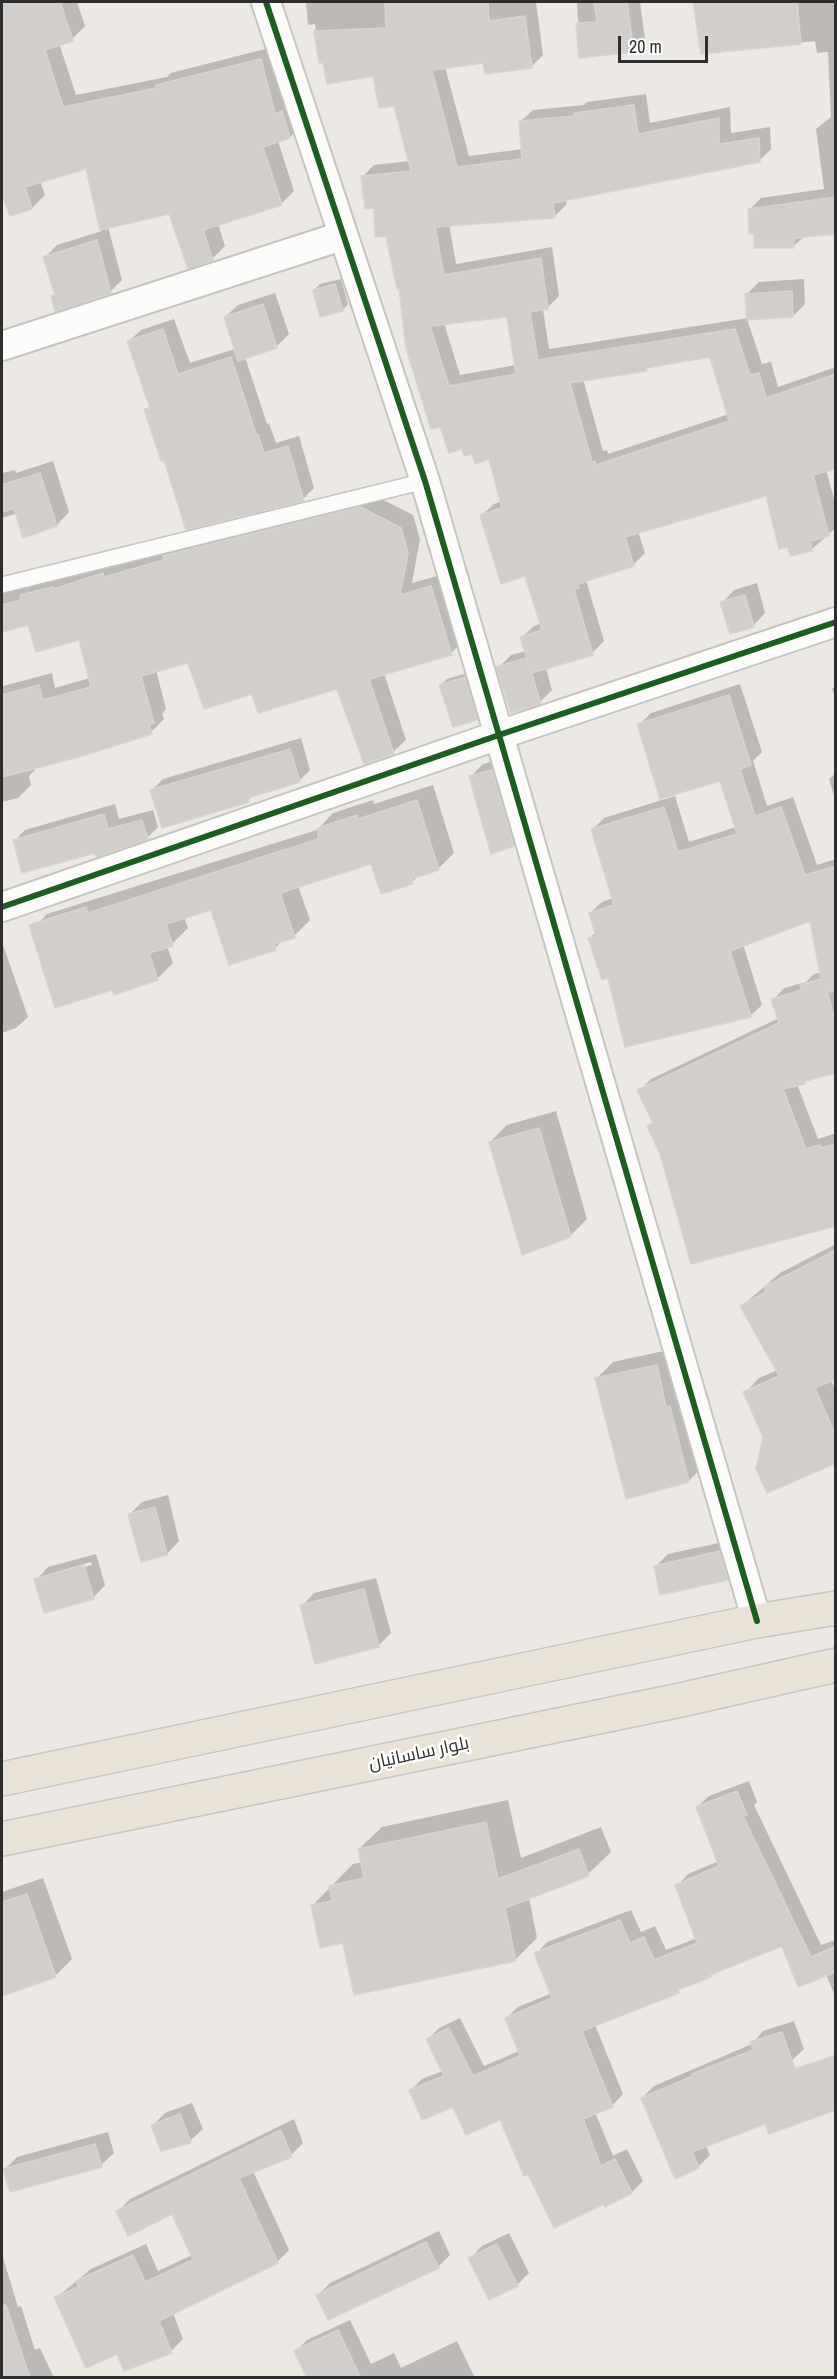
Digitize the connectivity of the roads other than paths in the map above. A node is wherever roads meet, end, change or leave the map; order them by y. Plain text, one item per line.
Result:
1 (266, 2) edge
2 (342, 237) junction
3 (2, 346) edge
4 (425, 481) junction
5 (2, 585) edge
6 (836, 622) edge
7 (499, 735) junction
8 (2, 907) edge
9 (836, 1608) edge
10 (757, 1622) junction
11 (836, 1665) edge
12 (2, 1779) edge
13 (2, 1839) edge

1 - 2 street
2 - 3 street
2 - 4 street
4 - 5 lane
4 - 7 street
6 - 7 street
7 - 8 street
7 - 10 street
9 - 10 highway
10 - 12 highway
11 - 13 highway, بلوار ساسانیان

